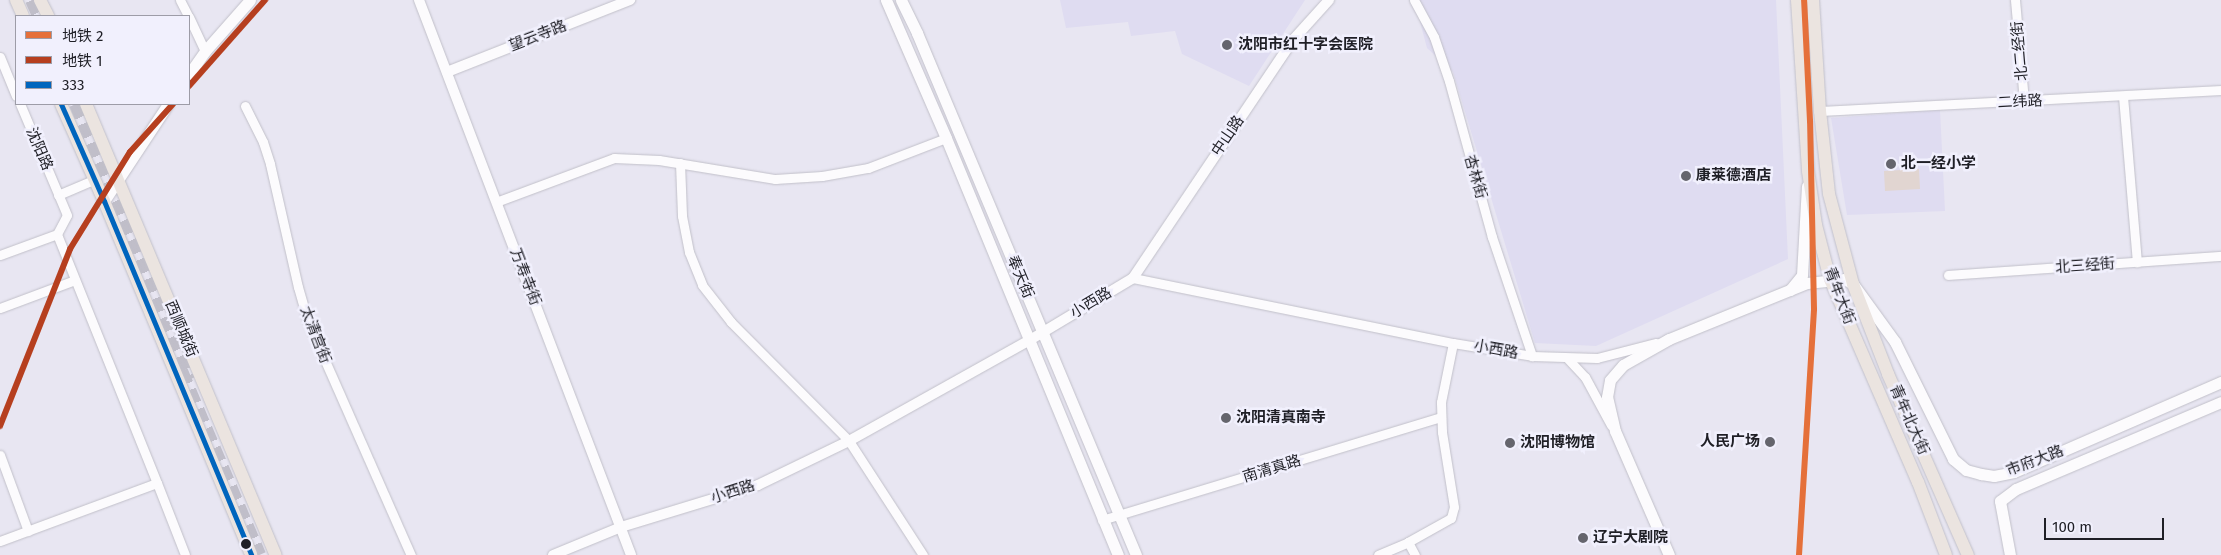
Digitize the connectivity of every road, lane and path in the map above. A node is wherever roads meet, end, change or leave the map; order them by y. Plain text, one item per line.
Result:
1 (16, 0) edge
2 (40, 0) edge
3 (180, 0) edge
4 (250, 0) edge
5 (419, 0) edge
6 (630, 0) edge
7 (886, 0) edge
8 (901, 0) edge
9 (1330, 0) edge
10 (1414, 0) edge
11 (1797, 0) edge
12 (1813, 0) edge
13 (2015, 0) edge
14 (23, 15) edge
15 (48, 15) edge
16 (187, 15) edge
17 (190, 21) edge
18 (205, 50) junction
19 (0, 57) edge
20 (190, 72) edge
21 (447, 72) junction
22 (2221, 90) edge
23 (15, 94) edge
24 (2123, 96) junction
25 (2024, 101) junction
26 (20, 105) edge
27 (61, 105) edge
28 (86, 105) edge
29 (167, 105) edge
30 (245, 106) dead end
31 (1820, 111) junction
32 (946, 138) junction
33 (680, 163) junction
34 (1808, 171) junction
35 (118, 177) junction
36 (93, 180) junction
37 (58, 195) junction
38 (104, 201) junction
39 (496, 202) junction
40 (58, 234) junction
41 (0, 255) edge
42 (2221, 256) edge
43 (2137, 262) junction
44 (1948, 275) dead end
45 (1133, 278) junction
46 (1830, 279) junction
47 (75, 280) junction
48 (1854, 284) junction
49 (1789, 291) junction
50 (0, 308) edge
51 (1043, 332) junction
52 (1669, 339) junction
53 (1030, 340) junction
54 (1452, 343) junction
55 (1532, 356) junction
56 (1568, 359) junction
57 (2221, 382) edge
58 (2221, 402) edge
59 (1441, 417) junction
60 (1614, 431) junction
61 (849, 442) junction
62 (0, 455) edge
63 (156, 483) junction
64 (1118, 515) junction
65 (1102, 520) junction
66 (621, 527) junction
67 (28, 530) junction
68 (0, 541) edge
69 (1408, 542) junction
70 (185, 555) edge
71 (252, 555) edge
72 (276, 555) edge
73 (411, 555) edge
74 (553, 555) edge
75 (631, 555) edge
76 (923, 555) edge
77 (1118, 555) edge
78 (1136, 555) edge
79 (1378, 555) edge
80 (1415, 555) edge
81 (1668, 555) edge
82 (1946, 555) edge
83 (1968, 555) edge
84 (2010, 555) edge

1 - 14 main road
2 - 15 main road
3 - 16 street
4 - 18 main road
5 - 21 street, 万寿寺街
6 - 21 street, 望云寺路
7 - 32 main road, 奉天街
8 - 51 main road, 奉天街
9 - 45 street, 中山路
10 - 55 street, 杏林街
11 - 34 main road, 青年大街
12 - 31 main road, 青年大街
13 - 25 street, 北二经街
17 - 18 street
18 - 20 main road
19 - 23 street
21 - 39 street, 万寿寺街
22 - 24 street, 二纬路
24 - 25 street, 二纬路
24 - 43 street
25 - 31 street, 二纬路
26 - 37 street, 沈阳路
27 - 36 main road, 西顺城街
28 - 35 main road, 西顺城街
29 - 35 main road
30 - 73 street, 太清宫街
31 - 48 main road, 青年大街
32 - 33 street
32 - 53 main road, 奉天街
33 - 39 street
33 - 61 street
34 - 46 main road, 青年大街
34 - 49 main road
35 - 38 main road
35 - 72 main road, 西顺城街
36 - 37 street
36 - 38 main road, 西顺城街
37 - 40 street, 沈阳路
38 - 71 main road, 西顺城街
39 - 66 street, 万寿寺街
40 - 41 street
40 - 47 street
42 - 43 street, 北三经街
43 - 44 street, 北三经街
45 - 51 street, 小西路
45 - 54 street, 小西路
46 - 48 main road
46 - 49 main road
46 - 82 main road, 青年大街
47 - 50 street
47 - 63 street
48 - 57 main road, 市府大路
48 - 83 main road, 青年北大街
49 - 52 main road
51 - 53 street, 小西路
51 - 64 main road, 奉天街
52 - 56 street, 小西路
52 - 60 main road
53 - 61 street, 小西路
53 - 65 main road, 奉天街
54 - 55 street, 小西路
54 - 59 street
55 - 56 street, 小西路
56 - 60 street
58 - 84 main road, 市府大路
59 - 64 street, 南清真路
59 - 69 street
60 - 81 main road
61 - 66 street, 小西路
61 - 76 street
62 - 67 street
63 - 67 street
63 - 70 street
64 - 65 street, 南清真路
64 - 78 main road, 奉天街
65 - 77 main road, 奉天街
66 - 74 street, 小西路
66 - 75 street, 万寿寺街
67 - 68 street
69 - 79 street
69 - 80 street

